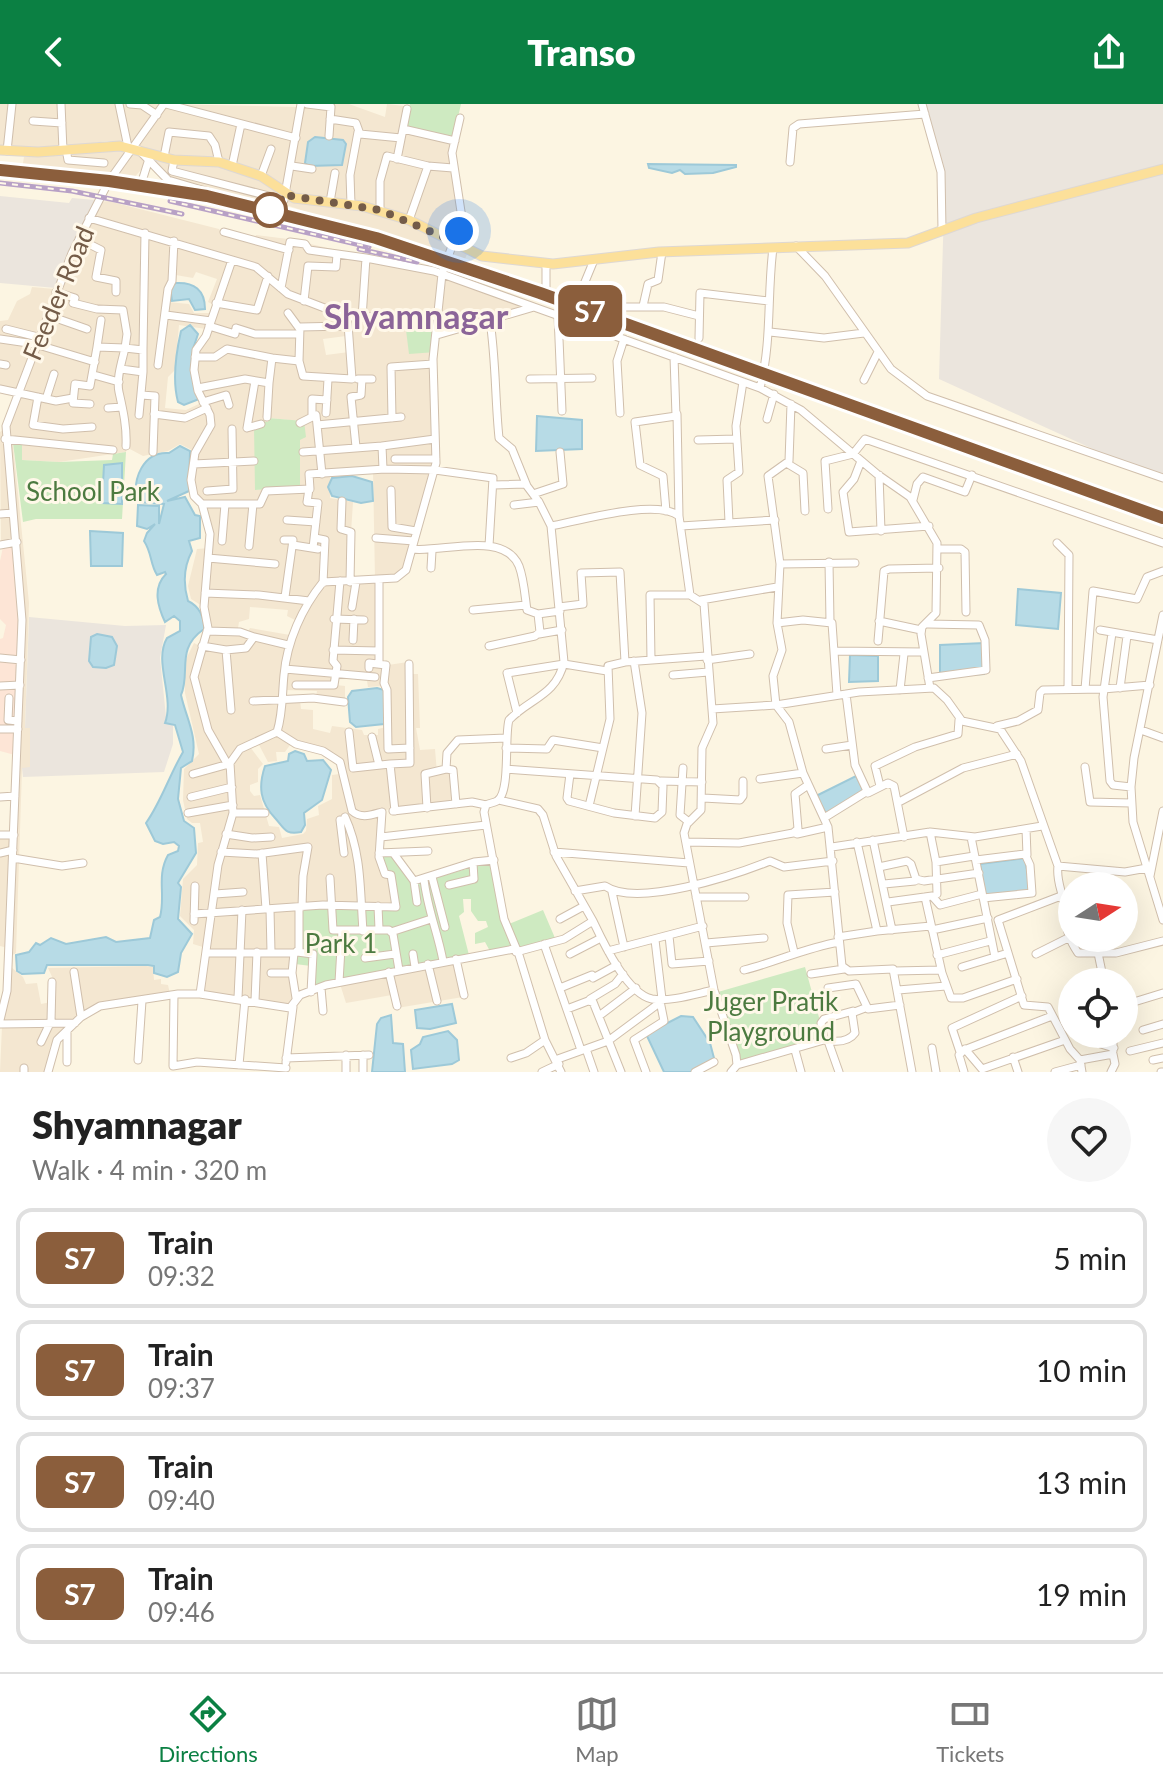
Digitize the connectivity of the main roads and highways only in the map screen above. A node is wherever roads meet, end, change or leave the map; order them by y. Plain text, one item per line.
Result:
1 (4, 151) edge
2 (1163, 169) edge

1 - 2 main road

